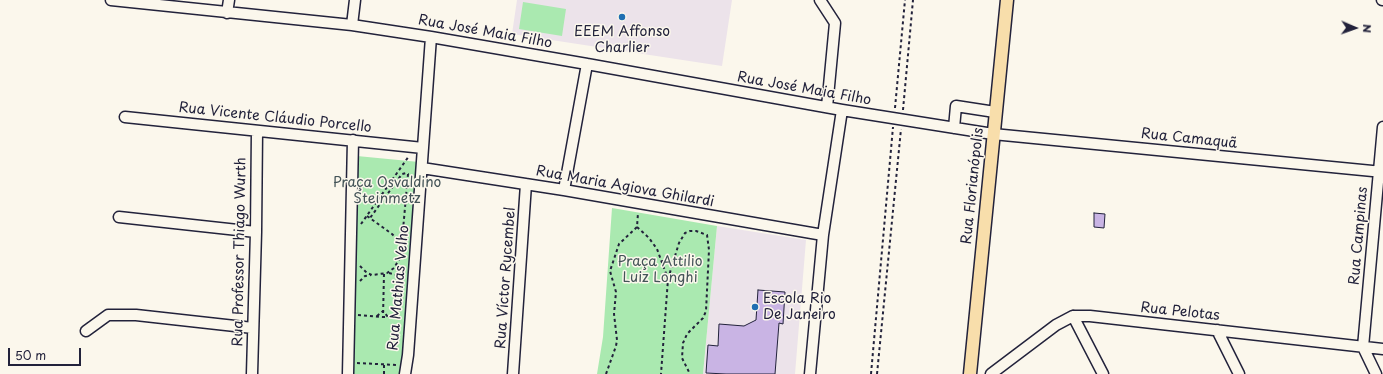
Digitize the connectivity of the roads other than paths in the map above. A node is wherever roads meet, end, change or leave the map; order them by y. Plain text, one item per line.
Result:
1 (112, 0) edge
2 (229, 0) edge
3 (355, 0) edge
4 (820, 0) edge
5 (1006, 0) edge
6 (227, 13) junction
7 (352, 25) junction
8 (431, 37) junction
9 (587, 64) junction
10 (826, 107) junction
11 (842, 110) junction
12 (995, 112) junction
13 (124, 118) dead end
14 (1383, 127) edge
15 (954, 128) junction
16 (257, 131) junction
17 (993, 134) junction
18 (353, 140) junction
19 (423, 148) junction
20 (422, 168) junction
21 (1381, 172) edge
22 (526, 184) junction
23 (564, 190) junction
24 (119, 217) dead end
25 (256, 232) junction
26 (823, 235) junction
27 (1073, 316) junction
28 (253, 328) junction
29 (1217, 330) junction
30 (86, 331) dead end
31 (1363, 347) junction
32 (1383, 349) edge
33 (252, 374) edge
34 (348, 374) edge
35 (405, 374) edge
36 (513, 374) edge
37 (810, 374) edge
38 (970, 374) edge
39 (991, 374) edge
40 (1103, 374) edge
41 (1240, 374) edge
42 (1376, 374) edge

1 - 6 street, Rua José Maia Filho
2 - 6 street
3 - 7 street
4 - 10 street
5 - 12 main road, Rua Florianópolis
6 - 7 street, Rua José Maia Filho
7 - 8 street, Rua José Maia Filho
8 - 9 street, Rua José Maia Filho
8 - 19 street, Rua Mathias Velho
9 - 10 street, Rua José Maia Filho
9 - 23 street
10 - 11 street, Rua José Maia Filho
11 - 15 street, Rua José Maia Filho
11 - 26 street
12 - 15 street
12 - 17 main road, Rua Florianópolis
13 - 16 street, Rua Vicente Cláudio Porcello
14 - 21 street, Rua Campinas
15 - 17 street, Rua José Maia Filho
16 - 18 street, Rua Vicente Cláudio Porcello
16 - 25 street, Rua Professor Thiago Wurth
17 - 21 street, Rua Camaquã
17 - 38 main road, Rua Florianópolis
18 - 19 street, Rua Vicente Cláudio Porcello
18 - 34 street
19 - 20 street, Rua Mathias Velho
20 - 22 street, Rua Maria Agiova Ghilardi
20 - 35 street, Rua Mathias Velho
21 - 31 street, Rua Campinas
22 - 23 street, Rua Maria Agiova Ghilardi
22 - 36 street, Rua Víctor Rycembel
23 - 26 street, Rua Maria Agiova Ghilardi
24 - 25 street
25 - 28 street, Rua Professor Thiago Wurth
26 - 37 street
27 - 29 street, Rua Pelotas
27 - 39 street, Rua Pelotas
27 - 40 street
28 - 30 street
28 - 33 street, Rua Professor Thiago Wurth
29 - 31 street, Rua Pelotas
29 - 41 street
31 - 32 street, Rua Pelotas
31 - 42 street

